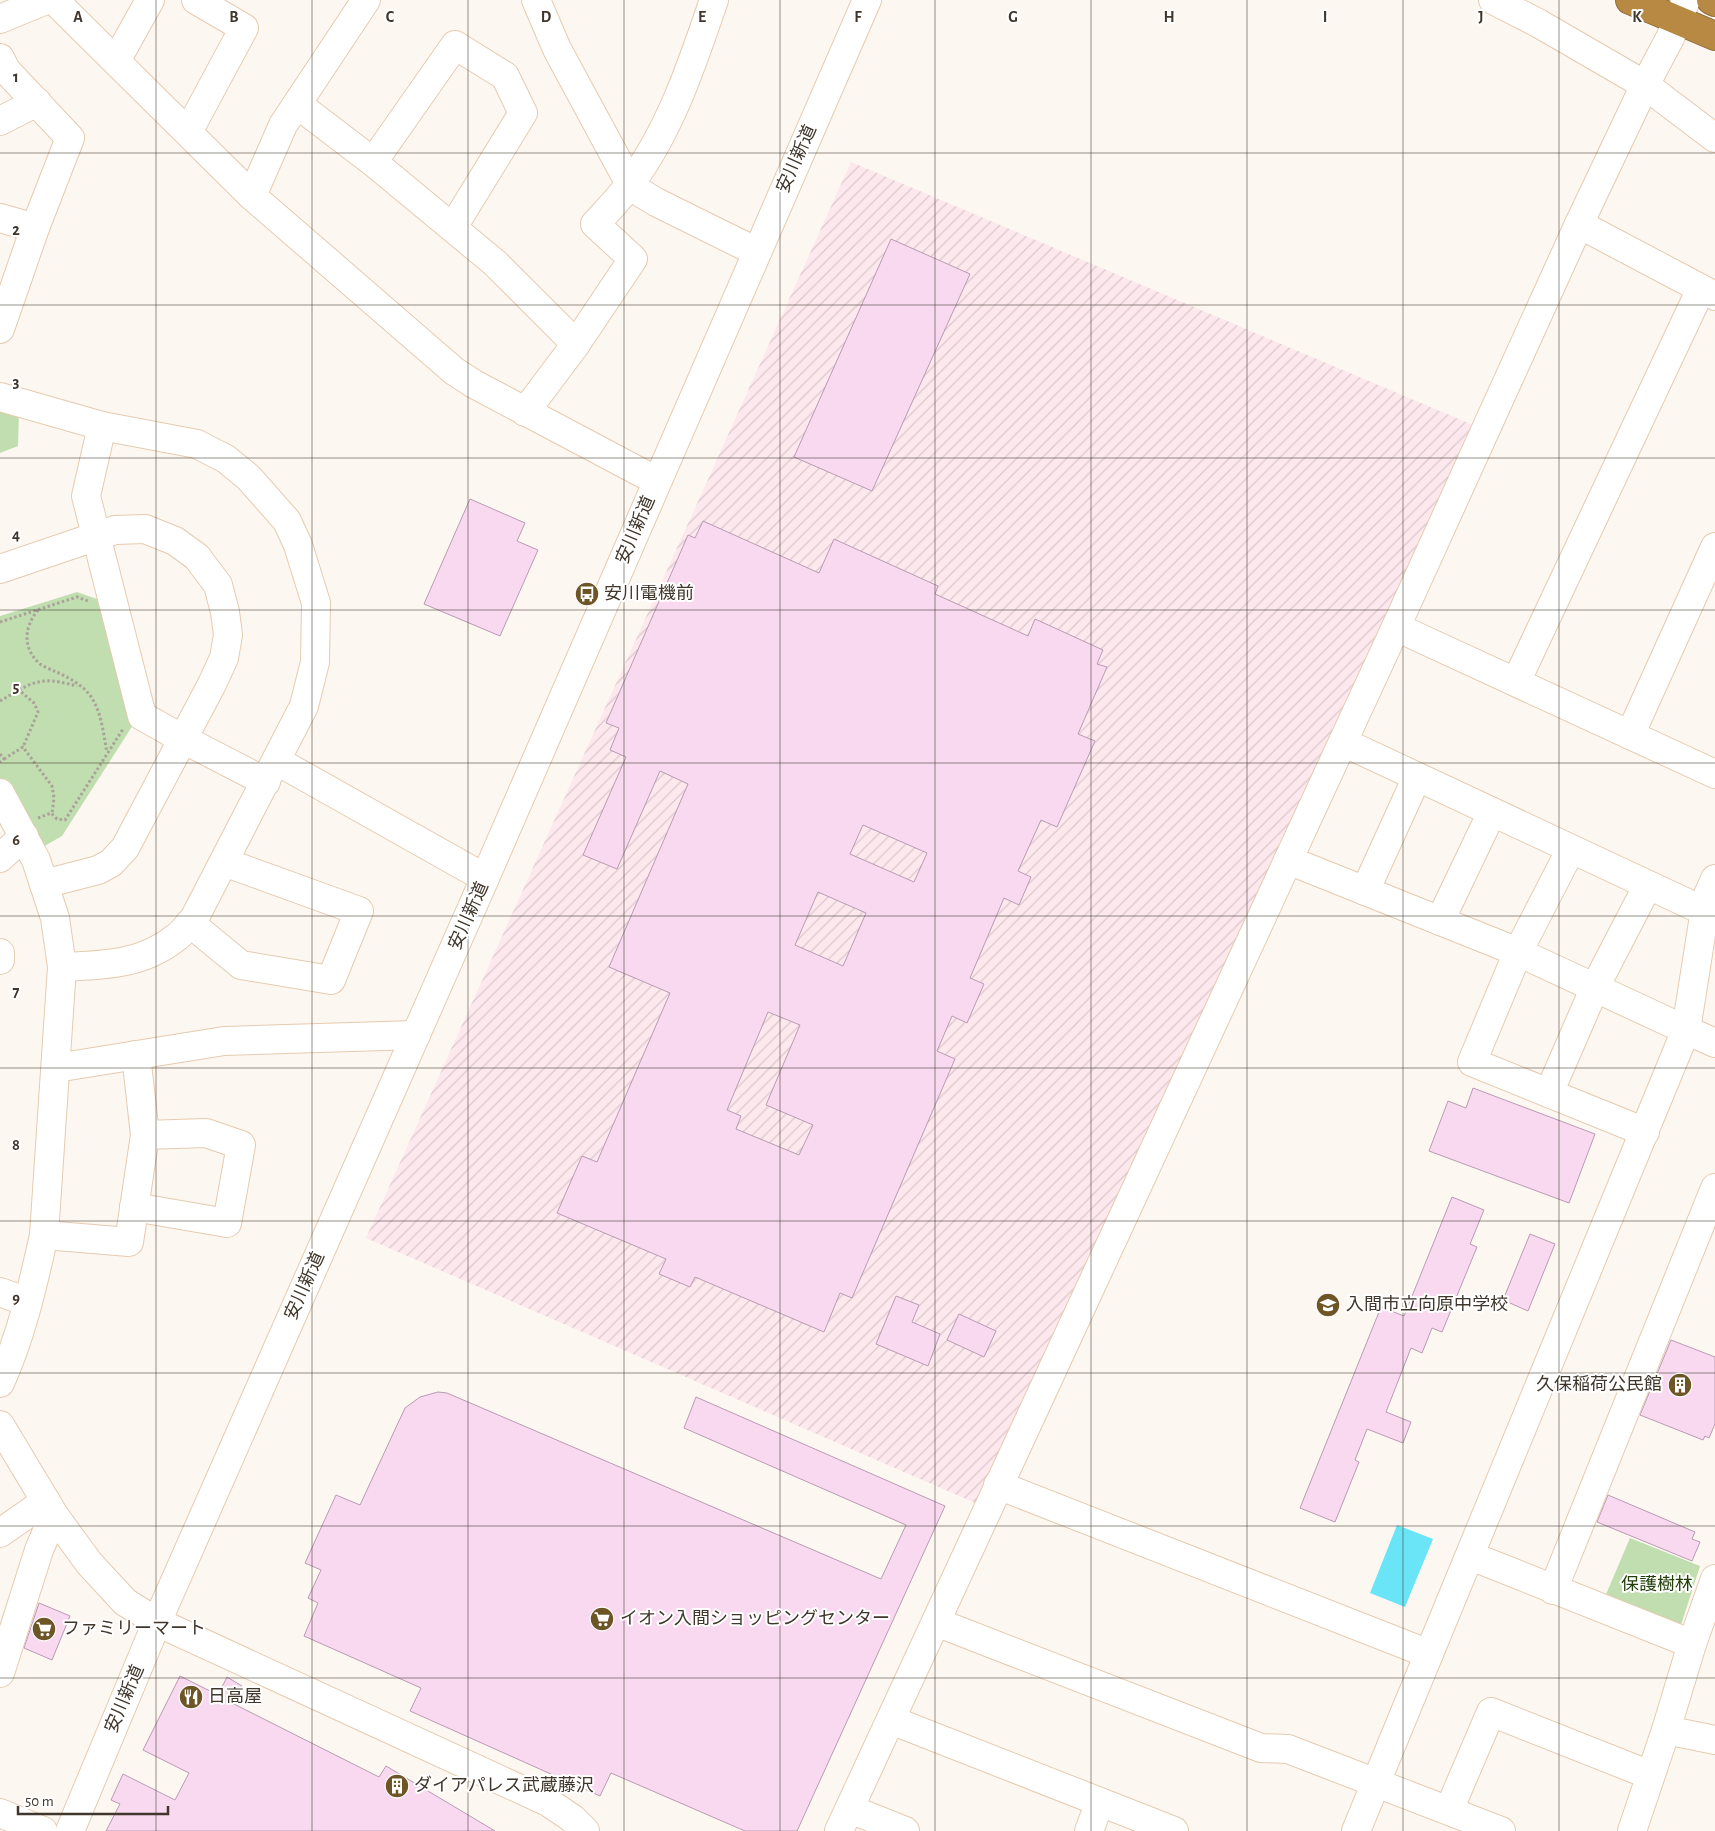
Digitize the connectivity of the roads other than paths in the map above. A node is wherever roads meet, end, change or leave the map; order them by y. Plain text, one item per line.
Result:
1 (46, 0) edge
2 (54, 0) edge
3 (150, 0) edge
4 (196, 0) edge
5 (366, 0) edge
6 (536, 0) edge
7 (714, 0) edge
8 (867, 0) edge
9 (1493, 0) edge
10 (1630, 0) edge
11 (1711, 0) edge
12 (1715, 2) edge
13 (1682, 10) edge
14 (0, 19) edge
15 (1715, 36) edge
16 (0, 58) edge
17 (116, 62) junction
18 (1645, 85) junction
19 (37, 102) junction
20 (297, 104) junction
21 (0, 120) edge
22 (188, 132) junction
23 (1715, 138) edge
24 (373, 162) junction
25 (630, 184) junction
26 (252, 196) junction
27 (0, 218) edge
28 (1578, 224) junction
29 (453, 227) junction
30 (35, 228) junction
31 (757, 252) junction
32 (1708, 292) edge
33 (3, 313) edge
34 (576, 344) junction
35 (0, 397) edge
36 (525, 412) junction
37 (102, 426) junction
38 (657, 481) junction
39 (97, 535) junction
40 (1715, 547) edge
41 (2, 560) edge
42 (1396, 627) junction
43 (1516, 682) junction
44 (1630, 735) junction
45 (183, 739) junction
46 (1343, 742) junction
47 (271, 772) junction
48 (1715, 774) edge
49 (1417, 777) junction
50 (0, 793) edge
51 (1492, 812) junction
52 (21, 831) junction
53 (1571, 849) junction
54 (0, 858) edge
55 (1288, 860) junction
56 (224, 862) junction
57 (485, 878) junction
58 (1715, 879) edge
59 (44, 884) junction
60 (1648, 885) junction
61 (1366, 891) junction
62 (1704, 911) junction
63 (1440, 921) junction
64 (190, 923) junction
65 (1518, 952) junction
66 (0, 953) edge
67 (0, 960) edge
68 (62, 967) junction
69 (1595, 987) junction
70 (1686, 1030) junction
71 (416, 1035) junction
72 (1715, 1043) edge
73 (136, 1055) junction
74 (56, 1068) junction
75 (1549, 1093) junction
76 (1645, 1132) junction
77 (145, 1135) junction
78 (1715, 1188) edge
79 (134, 1207) junction
80 (44, 1236) junction
81 (0, 1292) edge
82 (27, 1302) junction
83 (0, 1383) edge
84 (0, 1425) edge
85 (998, 1485) junction
86 (50, 1508) junction
87 (0, 1533) edge
88 (1471, 1556) junction
89 (1715, 1579) edge
90 (1553, 1590) junction
91 (157, 1622) junction
92 (936, 1622) junction
93 (1692, 1644) junction
94 (1429, 1654) junction
95 (0, 1673) edge
96 (890, 1720) junction
97 (1666, 1730) junction
98 (1715, 1740) edge
99 (1650, 1776) junction
100 (1375, 1783) junction
101 (1100, 1802) junction
102 (1449, 1810) junction
103 (0, 1813) edge
104 (844, 1820) edge
105 (42, 1831) edge
106 (70, 1831) edge
107 (585, 1831) edge
108 (905, 1831) edge
109 (1089, 1831) edge
110 (1174, 1831) edge
111 (1356, 1831) edge
112 (1501, 1831) edge
113 (1632, 1831) edge

1 - 14 street
2 - 17 street
3 - 17 street
4 - 22 street
5 - 20 street
6 - 25 street
7 - 25 street
8 - 31 street, 安川新道
9 - 18 street
10 - 13 highway
11 - 12 highway
13 - 15 highway
13 - 18 street
16 - 19 street
17 - 22 street
18 - 23 street
18 - 28 street
19 - 21 street
19 - 30 street
20 - 24 street
20 - 26 street
22 - 26 street
24 - 29 street
24 - 29 street
25 - 31 street
25 - 34 street
26 - 36 street
27 - 30 street
28 - 32 street
28 - 42 street
29 - 34 street
30 - 33 street
31 - 38 street, 安川新道
32 - 43 street
34 - 36 street
35 - 37 street
36 - 38 street
37 - 39 street
37 - 47 street
38 - 57 street, 安川新道
39 - 41 street
39 - 45 street
39 - 45 street
40 - 44 street
42 - 43 street
42 - 46 street
43 - 44 street
44 - 48 street
45 - 47 street
45 - 59 street
46 - 49 street
46 - 55 street
47 - 56 street
47 - 57 street
49 - 51 street
49 - 61 street
50 - 52 street
51 - 53 street
51 - 63 street
52 - 54 street
52 - 59 street
53 - 60 street
53 - 65 street
55 - 61 street
55 - 85 street
56 - 64 street
56 - 64 street
57 - 71 street, 安川新道
58 - 62 street
59 - 68 street
60 - 62 street
60 - 69 street
61 - 63 street
62 - 70 street
63 - 65 street
64 - 68 street
65 - 69 street
65 - 75 street
66 - 67 street
68 - 74 street
69 - 70 street
69 - 75 street
70 - 72 street
70 - 76 street
71 - 73 street
71 - 91 street, 安川新道
73 - 74 street
73 - 77 street
74 - 80 street
75 - 76 street
76 - 88 street
77 - 79 street
77 - 79 street
78 - 90 street
79 - 80 street
80 - 82 street
81 - 82 street
82 - 83 street
84 - 86 street
85 - 92 street
85 - 94 street
86 - 87 street
86 - 91 street
86 - 95 street
88 - 90 street
88 - 94 street
89 - 93 street
90 - 93 street
91 - 106 street, 安川新道
91 - 107 street
92 - 96 street
92 - 100 street
93 - 97 street
94 - 100 street
96 - 101 street
96 - 104 street
97 - 98 street
97 - 99 street
99 - 102 street
99 - 113 street
100 - 102 street
100 - 111 street
101 - 109 street
101 - 110 street
102 - 112 street
103 - 105 street
104 - 108 street

